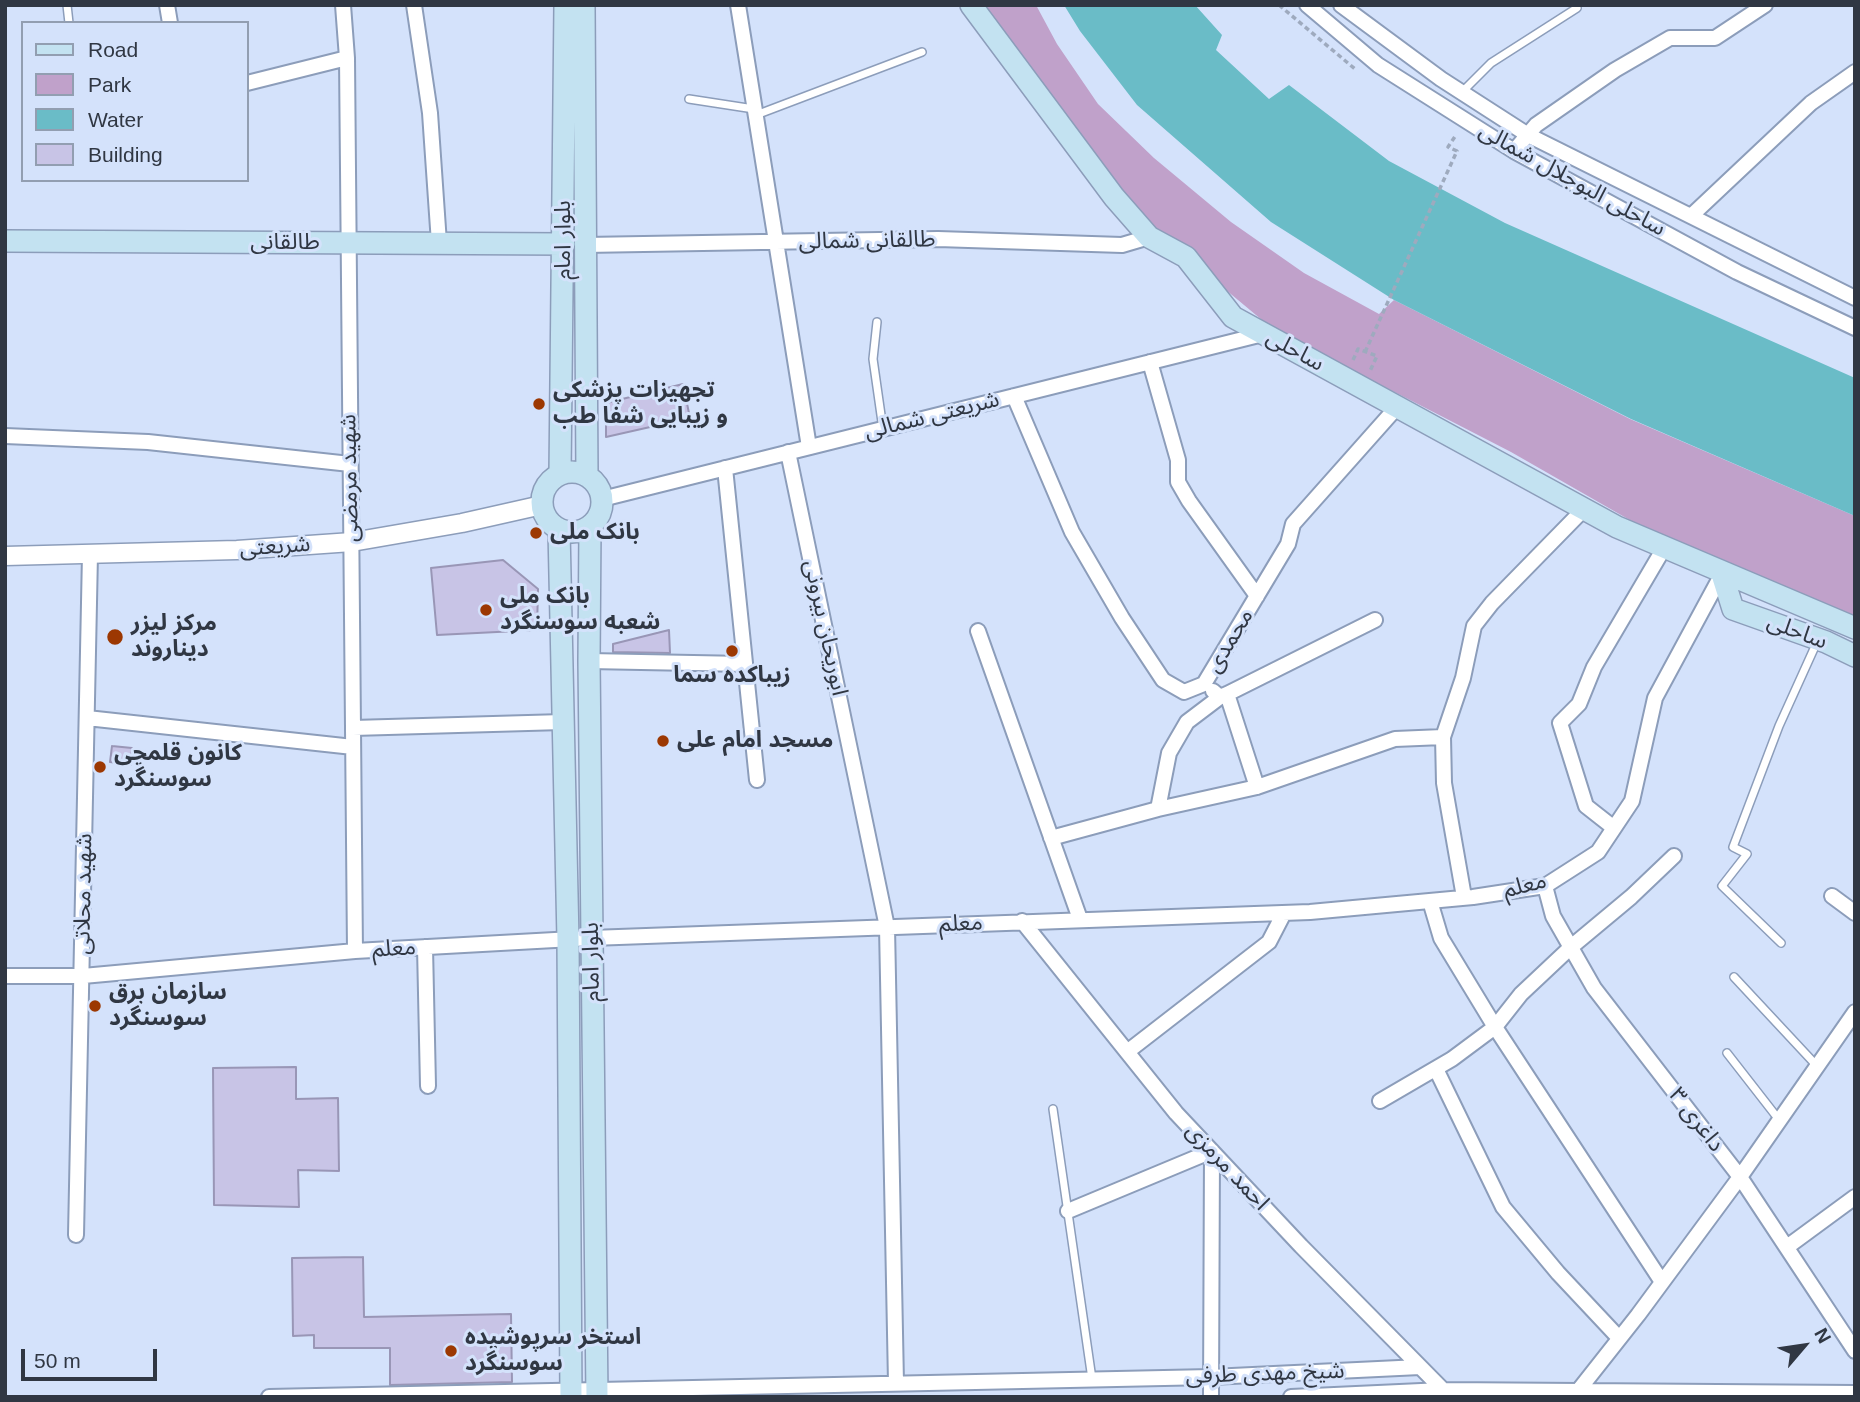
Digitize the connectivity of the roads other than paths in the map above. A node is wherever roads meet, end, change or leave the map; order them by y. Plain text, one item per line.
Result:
1 (343, 5) edge
2 (414, 5) edge
3 (738, 5) edge
4 (971, 5) edge
5 (1307, 5) edge
6 (1765, 5) edge
7 (1345, 6) edge
8 (577, 7) edge
9 (1577, 8) dead end
10 (922, 52) dead end
11 (347, 58) junction
12 (1855, 72) edge
13 (248, 83) edge
14 (1462, 92) junction
15 (689, 99) dead end
16 (755, 112) junction
17 (1528, 135) junction
18 (1514, 150) junction
19 (1691, 216) junction
20 (1149, 237) junction
21 (5, 241) edge
22 (776, 242) junction
23 (349, 243) junction
24 (439, 243) junction
25 (575, 245) junction
26 (1855, 298) edge
27 (877, 322) dead end
28 (1855, 328) edge
29 (1263, 334) junction
30 (1150, 362) junction
31 (1014, 396) junction
32 (1397, 407) junction
33 (883, 429) junction
34 (5, 436) edge
35 (809, 447) junction
36 (788, 453) junction
37 (350, 464) junction
38 (725, 468) junction
39 (560, 474) junction
40 (587, 476) junction
41 (602, 499) junction
42 (542, 505) junction
43 (1584, 509) junction
44 (590, 527) junction
45 (559, 530) junction
46 (352, 542) junction
47 (1664, 548) junction
48 (90, 554) junction
49 (5, 556) edge
50 (1722, 573) junction
51 (1257, 596) junction
52 (1375, 620) dead end
53 (1855, 628) edge
54 (978, 631) dead end
55 (1819, 639) junction
56 (1855, 656) edge
57 (589, 662) junction
58 (745, 664) junction
59 (1204, 684) junction
60 (1223, 695) junction
61 (87, 718) junction
62 (564, 722) junction
63 (353, 728) junction
64 (1443, 737) junction
65 (353, 747) junction
66 (757, 780) dead end
67 (1257, 787) junction
68 (1158, 809) junction
69 (1614, 828) junction
70 (1051, 838) junction
71 (1674, 856) dead end
72 (1545, 886) junction
73 (1832, 896) dead end
74 (1464, 897) junction
75 (1430, 901) junction
76 (1284, 913) junction
77 (1855, 913) edge
78 (1080, 919) junction
79 (1022, 921) junction
80 (887, 926) junction
81 (591, 938) junction
82 (568, 940) junction
83 (1781, 943) dead end
84 (425, 947) junction
85 (1570, 947) junction
86 (355, 951) junction
87 (5, 976) edge
88 (83, 976) junction
89 (1734, 977) dead end
90 (1855, 1013) edge
91 (1495, 1027) junction
92 (1127, 1052) junction
93 (1727, 1053) dead end
94 (1818, 1067) junction
95 (1436, 1069) junction
96 (428, 1086) dead end
97 (1380, 1101) dead end
98 (1053, 1109) dead end
99 (1780, 1121) junction
100 (1212, 1152) junction
101 (1740, 1177) junction
102 (1855, 1197) edge
103 (1068, 1211) junction
104 (76, 1235) dead end
105 (1787, 1247) junction
106 (1662, 1282) junction
107 (1619, 1338) junction
108 (1855, 1351) edge
109 (1420, 1367) junction
110 (1211, 1377) junction
111 (1092, 1379) junction
112 (896, 1383) junction
113 (1578, 1391) junction
114 (571, 1393) edge
115 (597, 1393) edge
116 (1446, 1393) edge
117 (1855, 1393) edge
118 (1741, 1394) edge
119 (269, 1397) edge
120 (281, 1397) edge
121 (1211, 1397) edge
122 (1291, 1397) edge

1 - 11 street, شهید مرمضی
2 - 24 street
3 - 16 street
4 - 20 main road, ساحلی
5 - 18 street, ساحلی البوجلال شمالی
6 - 17 street
7 - 14 street, ساحلی البوجلال شمالی
8 - 25 main road, بلوار امام
9 - 14 lane
10 - 16 lane
11 - 13 street
11 - 23 street, شهید مرمضی
12 - 19 street
14 - 17 street, ساحلی البوجلال شمالی
15 - 16 lane
16 - 22 street
17 - 18 street
17 - 19 street, ساحلی البوجلال شمالی
18 - 28 street, ساحلی البوجلال شمالی
19 - 26 street, ساحلی البوجلال شمالی
20 - 22 street, طالقانی شمالی
20 - 29 main road, ساحلی
21 - 23 main road, طالقانی
22 - 25 street, طالقانی شمالی
22 - 35 street
23 - 24 main road, طالقانی
23 - 37 street, شهید مرمضی
24 - 25 main road, طالقانی
25 - 39 main road, بلوار امام
25 - 40 main road, بلوار امام
27 - 33 lane
29 - 30 street, شریعتی شمالی
29 - 32 main road, ساحلی
30 - 31 street, شریعتی شمالی
30 - 51 street
31 - 33 street, شریعتی شمالی
31 - 59 street, محمدی
32 - 43 main road, ساحلی
32 - 51 street, محمدی
33 - 35 street, شریعتی شمالی
34 - 37 street
35 - 36 street, شریعتی شمالی
36 - 38 street, شریعتی شمالی
36 - 80 street, ابوریحان بیرونی
37 - 46 street, شهید مرمضی
38 - 41 street, شریعتی شمالی
38 - 58 street
39 - 40 main road
39 - 42 main road
40 - 41 main road
41 - 44 main road
42 - 45 main road
42 - 46 street, شریعتی
43 - 47 main road, ساحلی
43 - 64 street
44 - 45 main road
44 - 57 main road, بلوار امام
45 - 62 main road, بلوار امام
46 - 48 street, شریعتی
46 - 63 street, شهید مرمضی
47 - 50 main road, ساحلی
47 - 69 street
48 - 49 street, شریعتی
48 - 61 street, شهید محلاتی
50 - 53 main road, ساحلی
50 - 55 main road, ساحلی
50 - 69 street, معلم
51 - 59 street, محمدی
52 - 60 street
54 - 70 street
55 - 56 main road, ساحلی
55 - 83 lane
57 - 58 street
57 - 81 main road, بلوار امام
58 - 66 street
59 - 60 street
60 - 67 street
60 - 68 street
61 - 65 street
61 - 88 street, شهید محلاتی
62 - 63 street
62 - 82 main road, بلوار امام
63 - 65 street, شهید مرمضی
64 - 67 street
64 - 74 street
65 - 86 street, شهید مرمضی
67 - 68 street
68 - 70 street
69 - 72 street, معلم
70 - 78 street
71 - 85 street
72 - 74 street, معلم
72 - 85 street, داغری ۳
73 - 77 street
74 - 75 street, معلم
75 - 76 street, معلم
75 - 91 street
76 - 78 street, معلم
76 - 92 street
78 - 79 street, معلم
79 - 80 street, معلم
79 - 92 street, احمد مرمزی
80 - 81 street, معلم
80 - 112 street, ابوریحان بیرونی
81 - 82 street, معلم
81 - 115 main road, بلوار امام
82 - 84 street, معلم
82 - 114 main road, بلوار امام
84 - 86 street, معلم
84 - 96 street
85 - 91 street
85 - 101 street, داغری ۳
86 - 88 street, معلم
87 - 88 street, معلم
88 - 104 street, شهید محلاتی
89 - 94 lane
90 - 94 street
91 - 95 street
91 - 106 street
92 - 100 street, احمد مرمزی
93 - 99 lane
94 - 99 street
95 - 97 street
95 - 107 street
98 - 103 lane
99 - 101 street
100 - 103 street
100 - 109 street, احمد مرمزی
100 - 110 street
101 - 105 street, داغری ۳
101 - 106 street
102 - 105 street
103 - 111 lane
105 - 108 street, داغری ۳
106 - 107 street
107 - 113 street
109 - 110 street, شیخ مهدی طرفی
109 - 116 street, احمد مرمزی
110 - 111 street, شیخ مهدی طرفی
110 - 121 street
111 - 112 street, شیخ مهدی طرفی
112 - 115 street, شیخ مهدی طرفی
113 - 116 street, شیخ مهدی طرفی
113 - 118 street, شیخ مهدی طرفی
114 - 115 street, شیخ مهدی طرفی
114 - 120 street, شیخ مهدی طرفی
116 - 122 street, شیخ مهدی طرفی
117 - 118 street, شیخ مهدی طرفی
119 - 120 street, شیخ مهدی طرفی

